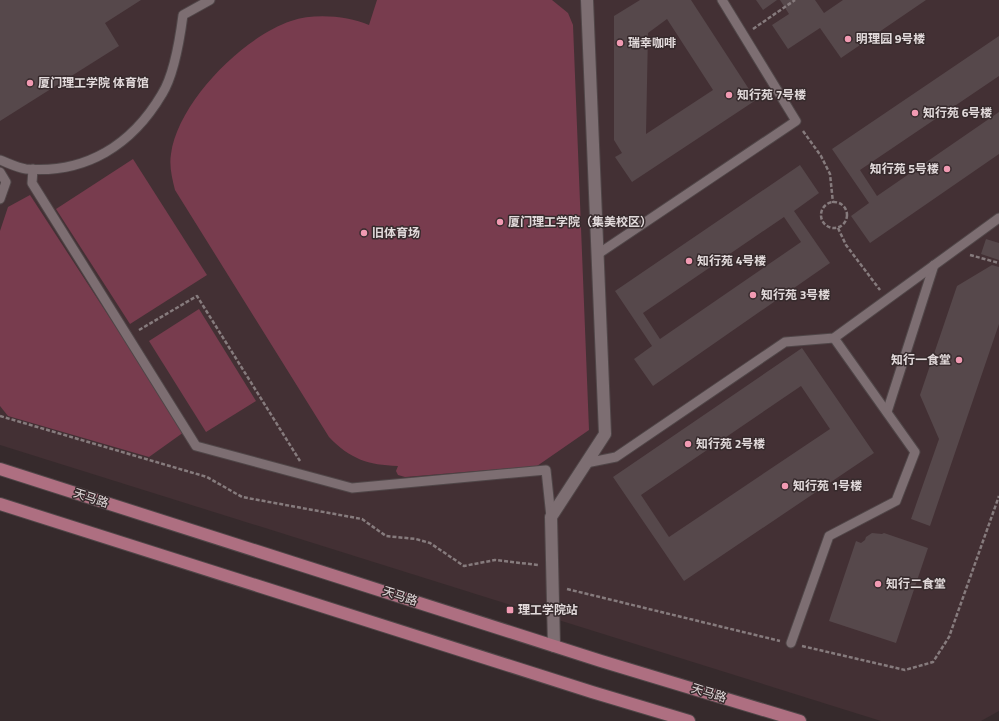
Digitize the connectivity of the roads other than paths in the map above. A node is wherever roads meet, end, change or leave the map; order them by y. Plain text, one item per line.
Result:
1 (210, 0) edge
2 (587, 0) edge
3 (722, 0) edge
4 (0, 160) edge
5 (34, 168) junction
6 (0, 172) edge
7 (0, 199) edge
8 (999, 218) edge
9 (598, 254) junction
10 (934, 265) junction
11 (834, 338) junction
12 (887, 412) junction
13 (586, 463) junction
14 (0, 469) edge
15 (0, 504) edge
16 (551, 517) junction
17 (792, 643) dead end
18 (554, 646) junction
19 (689, 721) edge
20 (800, 721) edge

1 - 5 lane
2 - 9 street
3 - 9 lane
4 - 5 lane
5 - 16 lane
6 - 7 lane
8 - 10 lane
9 - 13 street
10 - 11 lane
10 - 12 lane
11 - 12 lane
11 - 13 lane
12 - 17 lane
13 - 16 street
14 - 18 main road, 天马路
15 - 19 main road
16 - 18 street
18 - 20 main road, 天马路

